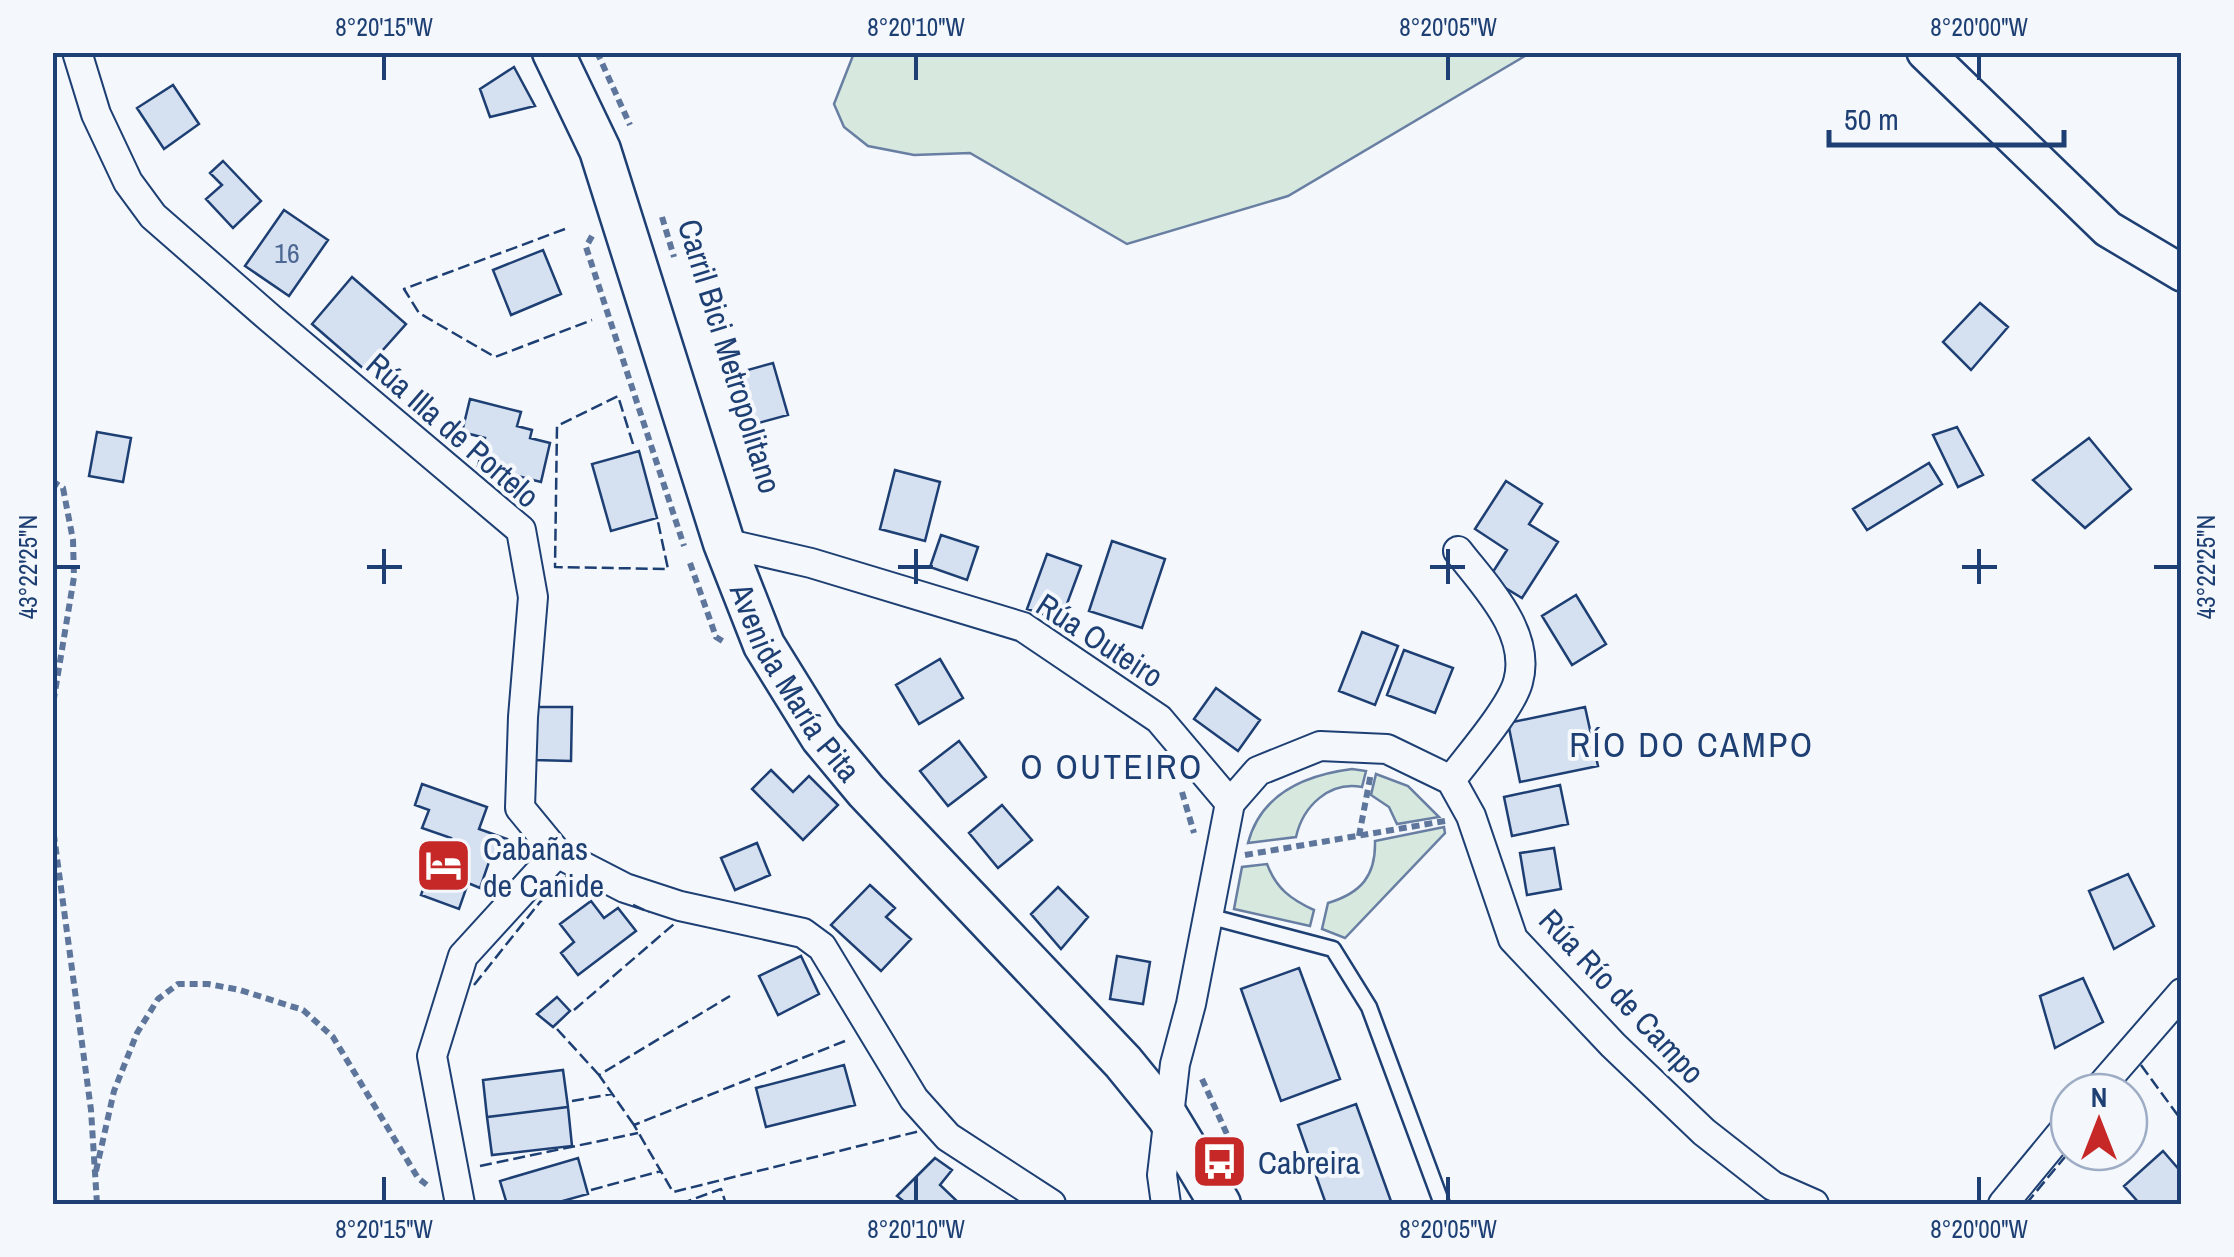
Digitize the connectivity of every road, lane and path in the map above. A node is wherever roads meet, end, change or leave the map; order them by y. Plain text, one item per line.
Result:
1 (77, 52) edge
2 (553, 52) edge
3 (597, 52) edge
4 (1926, 52) edge
5 (630, 127) dead end
6 (661, 214) dead end
7 (678, 269) dead end
8 (2182, 273) edge
9 (52, 480) edge
10 (724, 544) junction
11 (1458, 551) dead end
12 (52, 710) edge
13 (1373, 766) dead end
14 (1178, 778) dead end
15 (1452, 780) junction
16 (1230, 803) junction
17 (1470, 816) junction
18 (52, 821) edge
19 (1194, 833) dead end
20 (1359, 836) junction
21 (557, 852) junction
22 (1240, 854) dead end
23 (1208, 916) junction
24 (2182, 993) edge
25 (1178, 1052) junction
26 (2113, 1072) edge
27 (1167, 1116) junction
28 (2049, 1148) edge
29 (1243, 1169) dead end
30 (96, 1170) junction
31 (430, 1187) dead end
32 (97, 1204) edge
33 (460, 1204) edge
34 (1051, 1204) edge
35 (1166, 1204) edge
36 (1220, 1204) edge
37 (1442, 1204) edge
38 (1814, 1204) edge
39 (2003, 1204) edge

1 - 21 street, Rúa Illa de Portelo
2 - 10 main road, Avenida María Pita
3 - 5 path
4 - 8 street
6 - 7 path, Carril Bici Metropolitano
9 - 12 path
10 - 16 street, Rúa Outeiro
10 - 27 main road, Avenida María Pita
11 - 15 street
13 - 20 path
14 - 19 path
15 - 16 street
15 - 17 street, Rúa Río de Campo
16 - 23 street
17 - 20 path
17 - 38 street, Rúa Río de Campo
18 - 30 path
20 - 22 path
21 - 33 street
21 - 34 street, Rúa Illa de Portelo
23 - 25 street
23 - 37 lane
24 - 26 street
25 - 27 street
25 - 29 path
27 - 35 street
27 - 36 main road, Avenida María Pita
28 - 39 street
30 - 31 path
30 - 32 path

